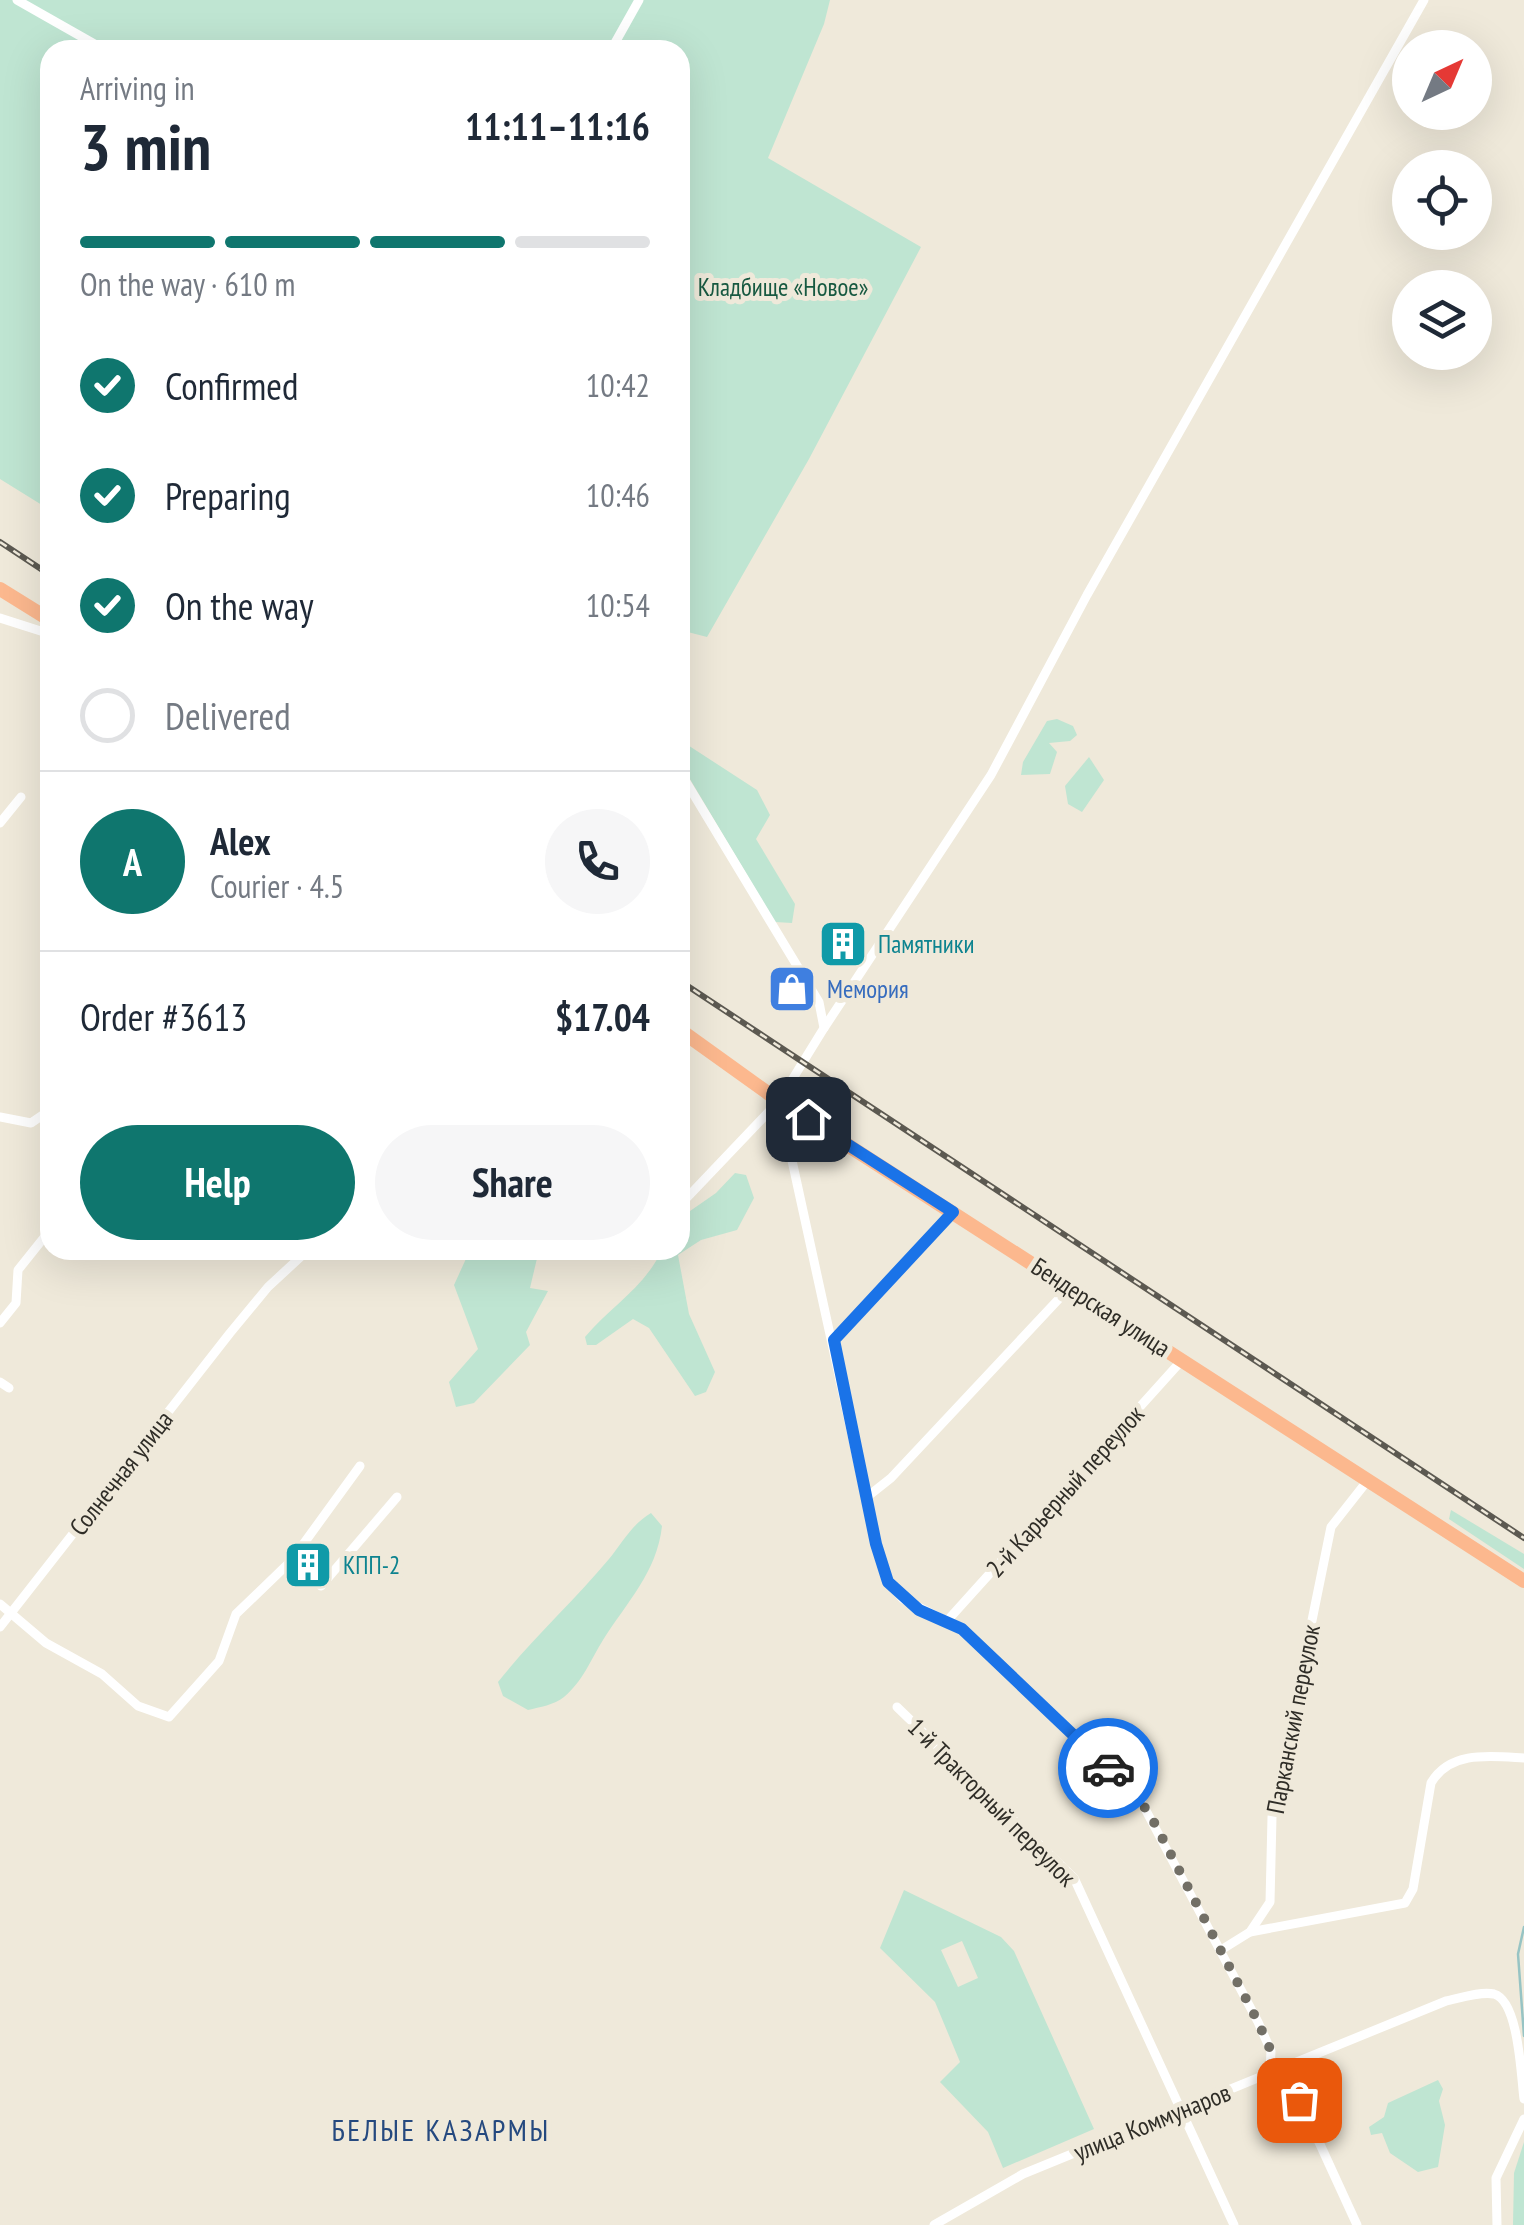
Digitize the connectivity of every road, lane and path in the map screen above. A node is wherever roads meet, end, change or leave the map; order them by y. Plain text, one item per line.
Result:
1 (17, 0) edge
2 (639, 0) edge
3 (1424, 0) edge
4 (87, 40) edge
5 (617, 40) edge
6 (0, 589) edge
7 (40, 614) edge
8 (0, 618) edge
9 (40, 631) edge
10 (690, 789) edge
11 (21, 797) dead end
12 (0, 823) edge
13 (824, 1028) junction
14 (690, 1037) edge
15 (779, 1101) junction
16 (0, 1117) edge
17 (40, 1118) edge
18 (690, 1194) edge
19 (953, 1212) junction
20 (40, 1242) edge
21 (297, 1260) edge
22 (1070, 1287) junction
23 (0, 1323) edge
24 (834, 1340) junction
25 (1183, 1359) junction
26 (360, 1466) dead end
27 (1368, 1480) junction
28 (397, 1496) dead end
29 (866, 1497) junction
30 (1524, 1581) edge
31 (321, 1586) dead end
32 (0, 1604) edge
33 (11, 1613) junction
34 (947, 1621) junction
35 (0, 1627) edge
36 (898, 1707) dead end
37 (1524, 1758) edge
38 (1250, 1932) junction
39 (1221, 1950) junction
40 (1285, 2068) junction
41 (1270, 2070) junction
42 (1524, 2099) edge
43 (1180, 2112) junction
44 (1524, 2119) edge
45 (934, 2225) edge
46 (1234, 2225) edge
47 (1357, 2225) edge
48 (1497, 2225) edge

1 - 4 street
2 - 5 street
3 - 13 street
6 - 7 main road
8 - 9 street
10 - 13 street
11 - 12 street
13 - 15 street
14 - 15 main road, Бендерская улица
15 - 18 street
15 - 19 main road, Бендерская улица
15 - 24 street
16 - 17 street
19 - 22 main road, Бендерская улица
19 - 24 street
20 - 23 street
21 - 33 street, Солнечная улица
22 - 25 main road, Бендерская улица
22 - 29 street
24 - 29 street
25 - 27 main road, Бендерская улица
25 - 34 street, 2-й Карьерный переулок
26 - 33 street
27 - 30 main road, Бендерская улица
27 - 38 street, Парканский переулок
28 - 31 street
29 - 34 street
32 - 33 street
33 - 35 street, Солнечная улица
34 - 39 street
36 - 43 street, 1-й Тракторный переулок
37 - 38 street
38 - 39 street
39 - 41 street
40 - 41 street, улица Коммунаров
40 - 42 street, улица Коммунаров
40 - 47 street
41 - 43 street, улица Коммунаров
43 - 45 street, улица Коммунаров
43 - 46 street, 1-й Тракторный переулок
44 - 48 street

